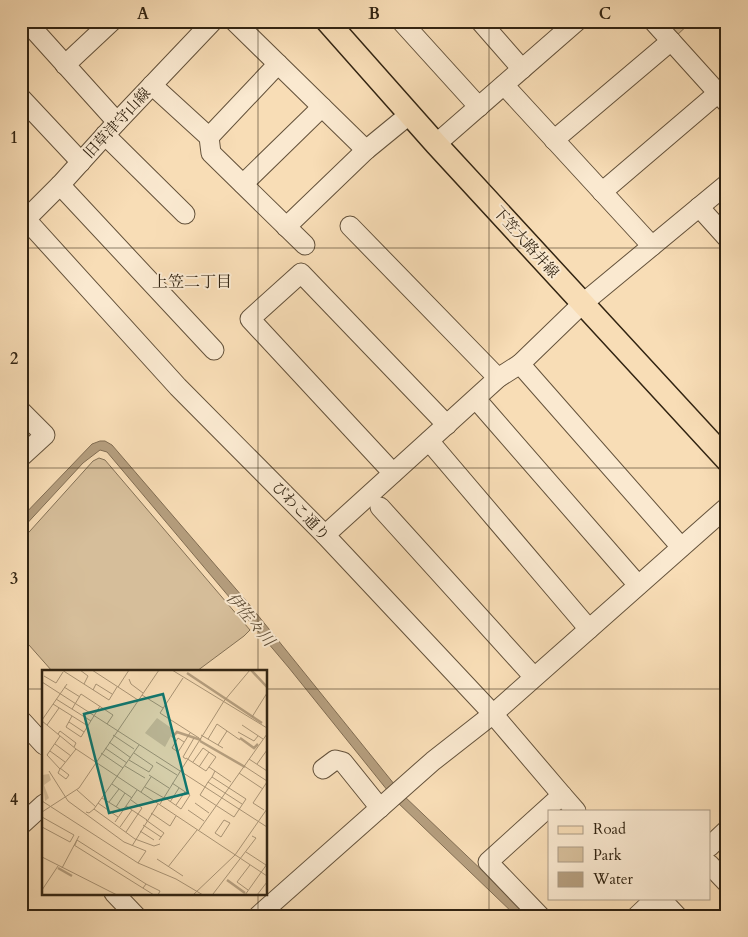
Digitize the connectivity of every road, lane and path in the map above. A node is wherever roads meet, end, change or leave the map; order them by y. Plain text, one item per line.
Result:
1 (26, 21) edge
2 (112, 21) edge
3 (213, 21) edge
4 (234, 21) edge
5 (327, 21) edge
6 (401, 21) edge
7 (480, 21) edge
8 (653, 21) edge
9 (575, 22) edge
10 (671, 41) junction
11 (278, 64) junction
12 (65, 65) junction
13 (522, 70) junction
14 (152, 85) junction
15 (504, 85) junction
16 (21, 98) edge
17 (722, 98) edge
18 (322, 107) junction
19 (479, 107) junction
20 (410, 114) junction
21 (111, 129) junction
22 (209, 137) junction
23 (554, 140) junction
24 (436, 144) junction
25 (366, 150) junction
26 (81, 162) junction
27 (243, 184) junction
28 (727, 184) edge
29 (60, 185) junction
30 (602, 192) junction
31 (699, 207) junction
32 (185, 214) dead end
33 (23, 219) edge
34 (350, 226) dead end
35 (286, 227) junction
36 (727, 238) edge
37 (305, 244) dead end
38 (652, 246) junction
39 (582, 304) junction
40 (214, 350) dead end
41 (520, 364) junction
42 (498, 378) junction
43 (476, 399) junction
44 (21, 411) edge
45 (447, 425) junction
46 (429, 441) junction
47 (21, 457) edge
48 (727, 460) edge
49 (393, 473) junction
50 (380, 507) dead end
51 (727, 507) edge
52 (325, 535) junction
53 (681, 548) junction
54 (638, 585) junction
55 (589, 629) junction
56 (534, 677) junction
57 (493, 714) junction
58 (21, 720) edge
59 (42, 743) edge
60 (323, 770) dead end
61 (562, 795) junction
62 (391, 798) junction
63 (575, 810) edge
64 (41, 812) edge
65 (21, 825) edge
66 (727, 830) edge
67 (710, 845) edge
68 (710, 865) edge
69 (727, 883) edge
70 (115, 894) edge
71 (654, 900) edge
72 (662, 900) edge
73 (136, 916) edge
74 (258, 916) edge
75 (540, 916) edge
76 (638, 916) edge
77 (677, 916) edge

1 - 12 street
2 - 12 street
3 - 14 street, 旧草津守山線
4 - 11 street
5 - 20 main road, 下笠大路井線
6 - 19 street
7 - 13 street
8 - 10 street
9 - 13 street
10 - 17 street
10 - 23 street
11 - 18 street
11 - 22 street
12 - 21 street
13 - 15 street
14 - 21 street, 旧草津守山線
14 - 22 street
15 - 19 street
15 - 23 street
16 - 26 street
17 - 30 street
18 - 25 street
18 - 27 street
19 - 24 street
20 - 24 main road, 下笠大路井線
20 - 25 street
21 - 26 street, 旧草津守山線
21 - 32 street
22 - 27 street
23 - 30 street
24 - 39 main road, 下笠大路井線
25 - 35 street
26 - 29 street, 旧草津守山線
27 - 35 street
28 - 31 street
29 - 33 street, 旧草津守山線
29 - 40 street
30 - 38 street
31 - 36 street
31 - 38 street
33 - 52 street, びわこ通り
34 - 42 street
35 - 37 street
38 - 39 street
39 - 41 street
39 - 48 main road, 下笠大路井線
41 - 42 street
41 - 53 street
42 - 43 street
43 - 45 street
43 - 54 street
44 - 47 street
45 - 46 street
45 - 49 street
46 - 49 street
46 - 55 street
49 - 52 street
50 - 56 street
51 - 53 street
52 - 57 street, びわこ通り
53 - 54 street
54 - 55 street
55 - 56 street
56 - 57 street
57 - 61 street, びわこ通り
57 - 62 street
58 - 59 street
60 - 62 street
61 - 63 street, びわこ通り
61 - 75 street
62 - 74 street
64 - 65 street
66 - 67 street
68 - 69 street
70 - 73 street
71 - 76 street
72 - 77 street

